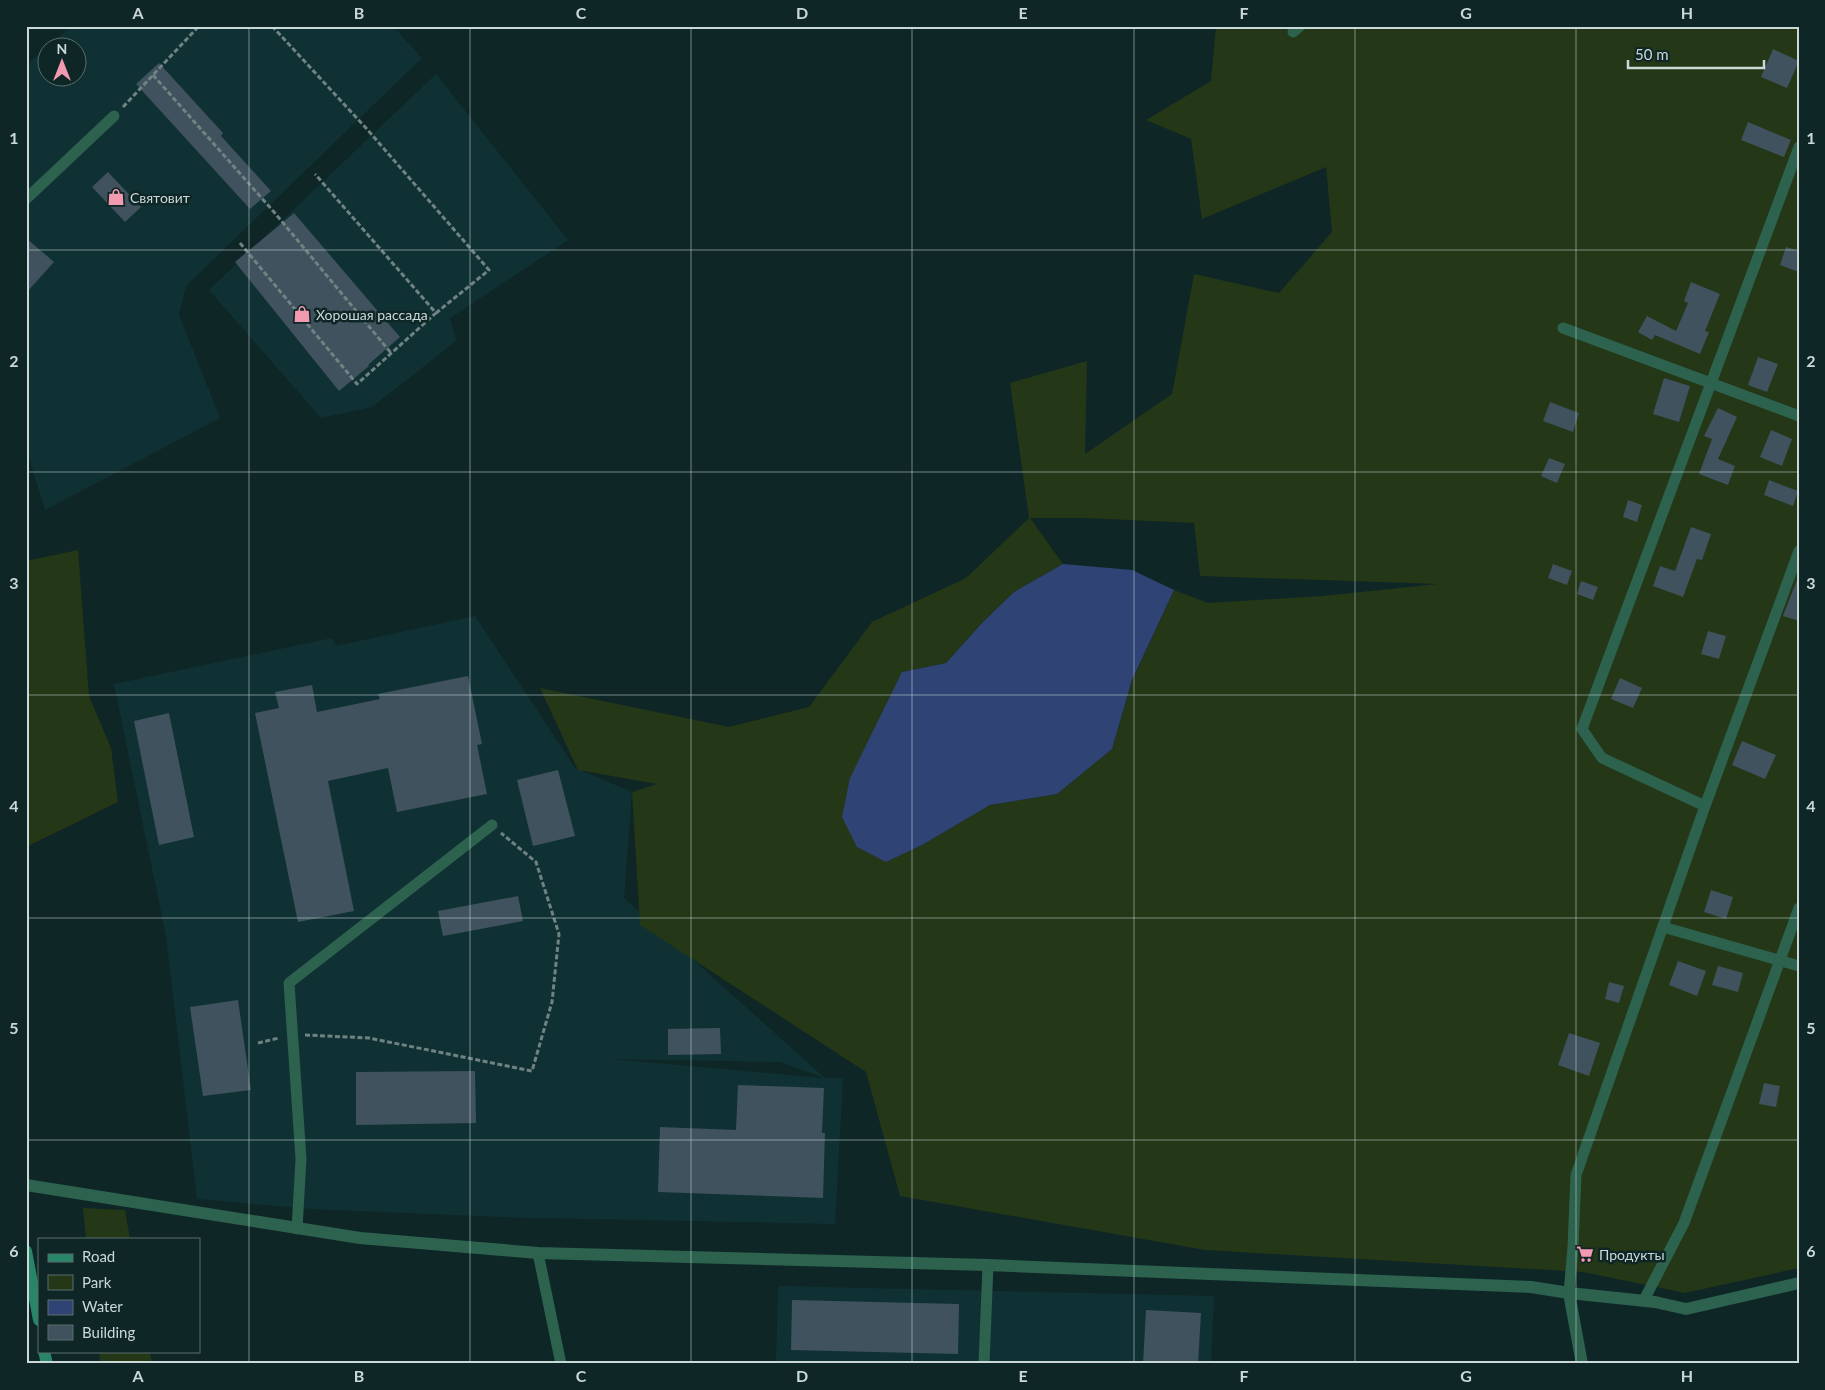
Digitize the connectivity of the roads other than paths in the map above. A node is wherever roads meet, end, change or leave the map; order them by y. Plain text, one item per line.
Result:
1 (114, 116) road end
2 (1799, 147) edge
3 (26, 199) edge
4 (1563, 328) dead end
5 (1712, 383) junction
6 (1799, 416) edge
7 (1799, 551) edge
8 (1705, 806) junction
9 (492, 825) road end
10 (1799, 908) edge
11 (1663, 927) junction
12 (1779, 960) junction
13 (1799, 966) edge
14 (26, 1185) edge
15 (297, 1229) junction
16 (26, 1251) edge
17 (538, 1254) junction
18 (988, 1265) junction
19 (1799, 1283) edge
20 (1569, 1293) junction
21 (1644, 1300) junction
22 (38, 1315) edge
23 (561, 1364) edge
24 (984, 1364) edge
25 (1582, 1364) edge

1 - 3 lane
2 - 5 lane
4 - 5 lane
5 - 6 lane
5 - 8 lane
7 - 8 lane
8 - 11 lane
9 - 15 lane
10 - 12 lane
11 - 12 lane
11 - 20 lane
12 - 13 lane
12 - 21 lane
14 - 15 street
15 - 17 street
16 - 22 main road
17 - 18 street
17 - 23 lane
18 - 20 street
18 - 24 lane
19 - 21 street
20 - 21 street
20 - 25 street

